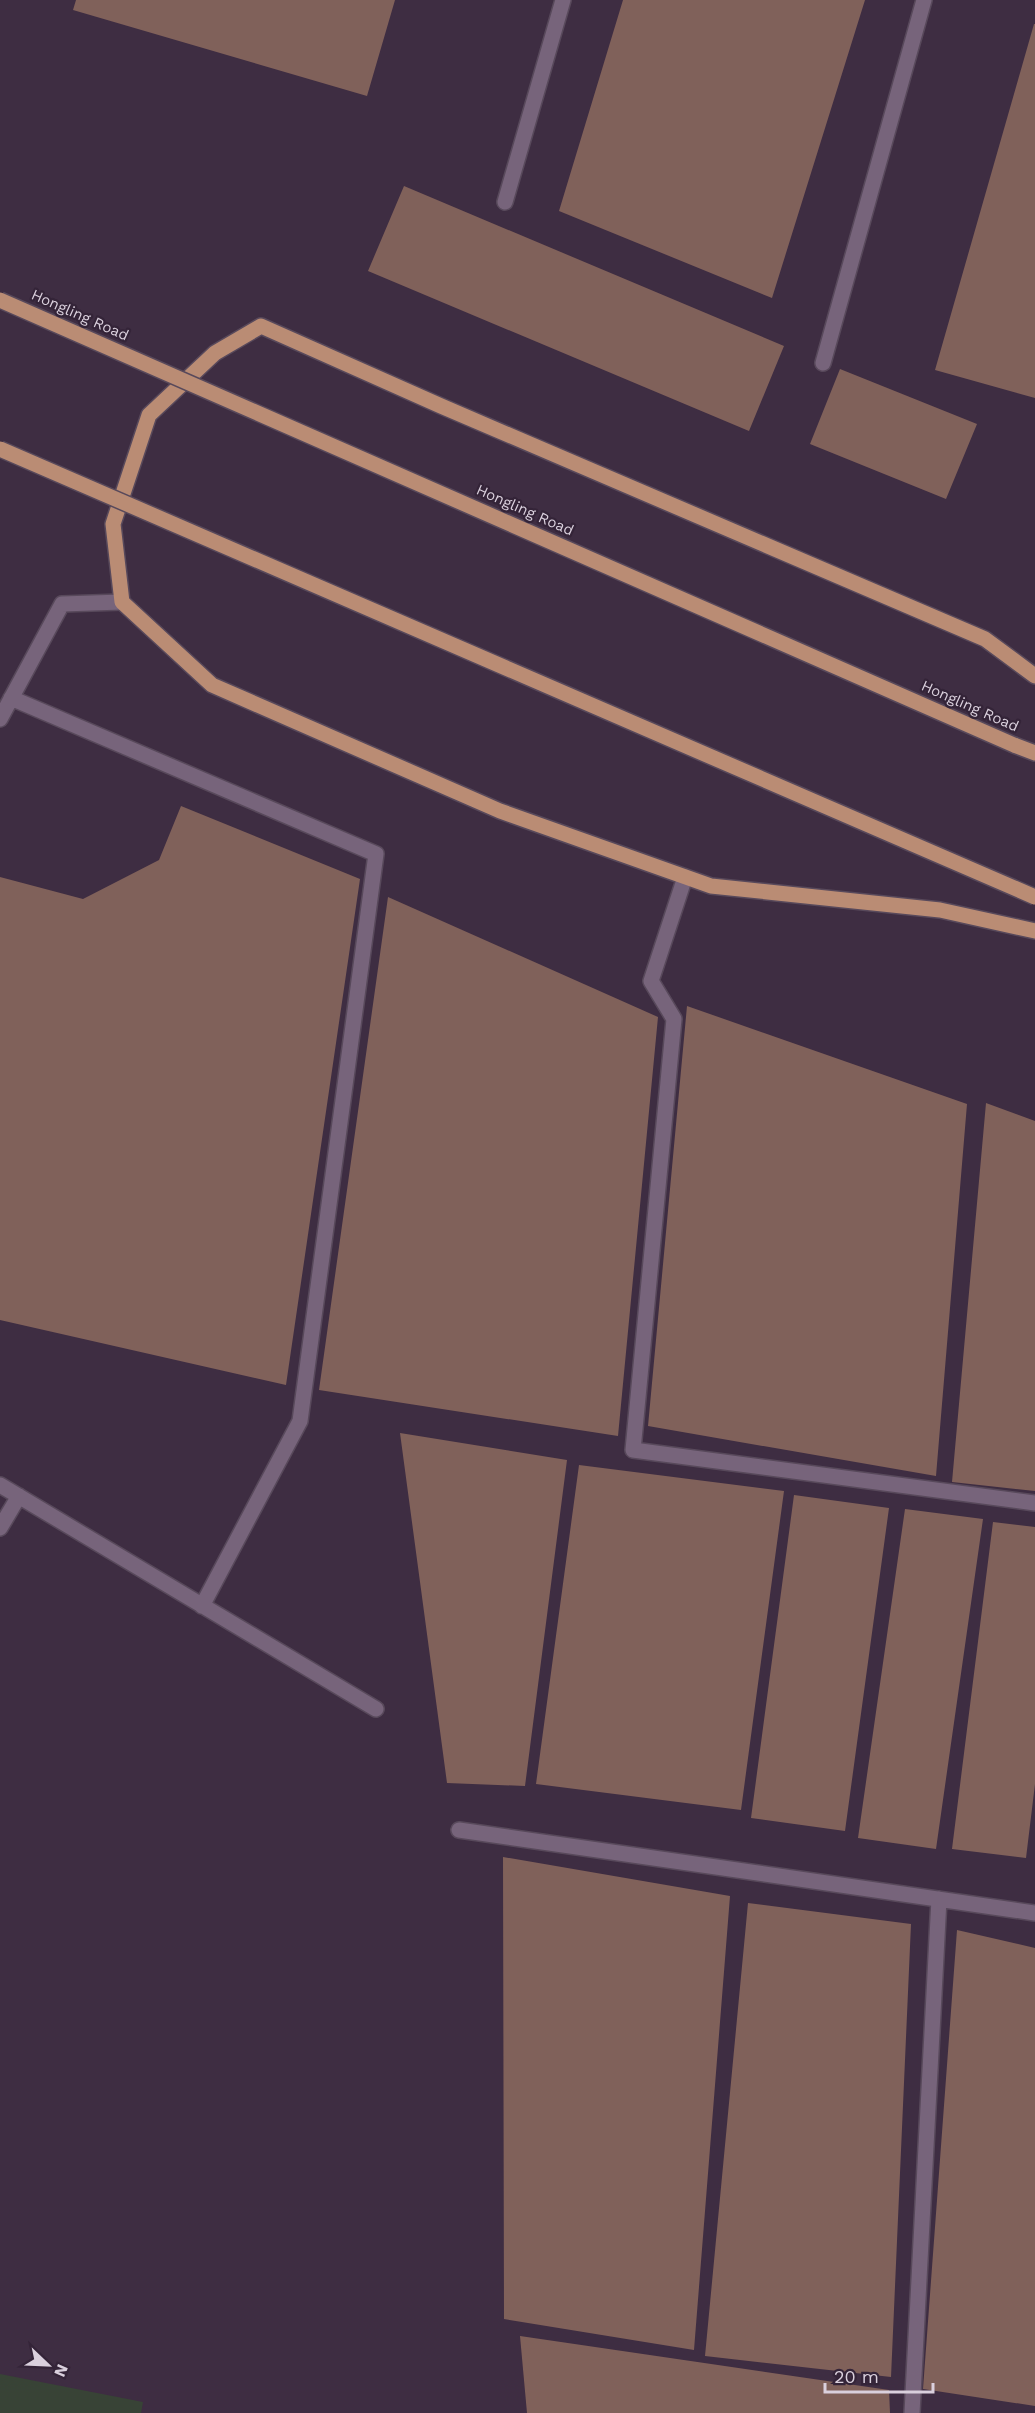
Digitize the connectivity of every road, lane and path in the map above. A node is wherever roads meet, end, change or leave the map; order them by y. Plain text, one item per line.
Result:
1 (564, 0) edge
2 (924, 0) edge
3 (505, 202) dead end
4 (0, 300) edge
5 (823, 363) dead end
6 (0, 449) edge
7 (122, 602) junction
8 (1035, 676) edge
9 (11, 698) junction
10 (0, 719) edge
11 (1035, 753) edge
12 (685, 877) junction
13 (1035, 897) edge
14 (1035, 931) edge
15 (0, 1485) edge
16 (19, 1496) junction
17 (1035, 1503) edge
18 (0, 1528) edge
19 (202, 1606) junction
20 (376, 1709) dead end
21 (459, 1830) dead end
22 (939, 1899) junction
23 (1035, 1912) edge
24 (912, 2413) edge

1 - 3 street
2 - 5 street
4 - 11 main road, Hongling Road, bridge
6 - 13 main road, bridge
7 - 8 main road
7 - 9 street
7 - 12 main road
9 - 10 street
9 - 19 street
12 - 14 main road
12 - 17 street
15 - 16 street
16 - 18 street
16 - 19 street
19 - 20 street
21 - 22 street
22 - 23 street
22 - 24 street

